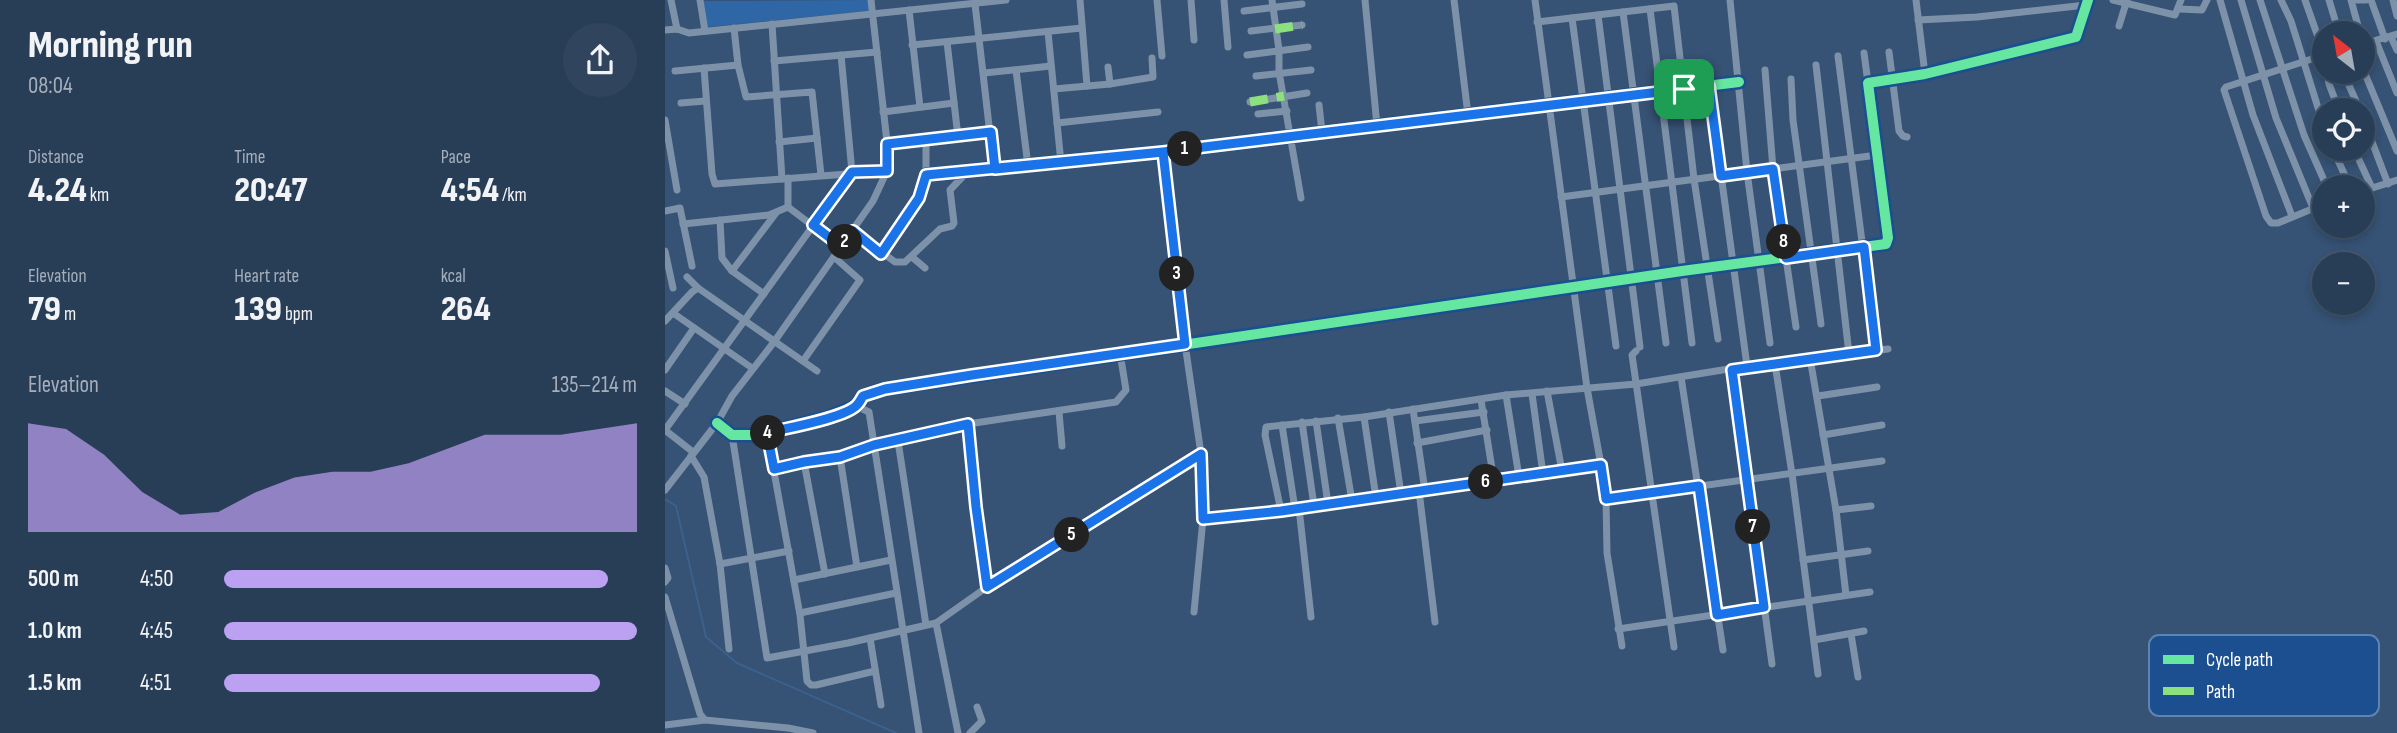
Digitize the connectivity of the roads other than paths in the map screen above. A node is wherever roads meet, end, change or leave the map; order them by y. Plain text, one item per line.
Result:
1 (671, 0) edge
2 (678, 0) edge
3 (700, 0) edge
4 (871, 0) edge
5 (1006, 0) edge
6 (1080, 0) edge
7 (1157, 0) edge
8 (1191, 0) edge
9 (1224, 0) edge
10 (1365, 0) edge
11 (1454, 0) edge
12 (1535, 0) edge
13 (1730, 0) edge
14 (1916, 0) edge
15 (2113, 0) edge
16 (2153, 0) edge
17 (2181, 0) edge
18 (2207, 0) edge
19 (2220, 0) edge
20 (2241, 0) edge
21 (2260, 0) edge
22 (2281, 0) edge
23 (2305, 0) edge
24 (2329, 0) edge
25 (2351, 0) edge
26 (2363, 0) edge
27 (2393, 0) edge
28 (665, 2) edge
29 (2087, 2) edge
30 (2126, 2) edge
31 (975, 4) junction
32 (1273, 4) edge
33 (1302, 4) dead end
34 (1650, 9) junction
35 (2150, 9) junction
36 (2179, 9) junction
37 (909, 10) junction
38 (1244, 12) dead end
39 (1623, 12) junction
40 (872, 13) junction
41 (1598, 15) junction
42 (2397, 16) edge
43 (1572, 18) junction
44 (1918, 20) junction
45 (2312, 21) edge
46 (2335, 21) edge
47 (2357, 21) edge
48 (1537, 22) junction
49 (772, 24) junction
50 (1302, 25) dead end
51 (2119, 26) dead end
52 (734, 28) junction
53 (677, 29) junction
54 (1083, 29) junction
55 (1275, 29) junction
56 (665, 30) edge
57 (705, 31) junction
58 (1251, 31) dead end
59 (1048, 32) junction
60 (2391, 37) edge
61 (981, 39) junction
62 (1194, 40) dead end
63 (2376, 41) joint
64 (947, 42) junction
65 (912, 46) junction
66 (1228, 47) dead end
67 (1308, 47) dead end
68 (1279, 50) junction
69 (2397, 50) edge
70 (877, 52) junction
71 (1889, 52) dead end
72 (1864, 53) dead end
73 (841, 55) junction
74 (1247, 55) dead end
75 (1162, 56) dead end
76 (1839, 57) dead end
77 (1152, 58) dead end
78 (2312, 59) edge
79 (774, 61) junction
80 (2303, 62) junction
81 (738, 65) junction
82 (1816, 65) dead end
83 (1051, 66) junction
84 (1108, 67) dead end
85 (704, 68) junction
86 (2282, 69) junction
87 (1016, 70) junction
88 (1311, 70) dead end
89 (1765, 70) dead end
90 (675, 71) dead end
91 (1279, 72) junction
92 (984, 74) junction
93 (1925, 74) junction
94 (2263, 75) junction
95 (1256, 76) dead end
96 (1791, 79) dead end
97 (1892, 79) junction
98 (2244, 81) junction
99 (1739, 82) junction
100 (1868, 83) junction
101 (1110, 84) junction
102 (2369, 84) edge
103 (1087, 86) junction
104 (1709, 86) junction
105 (1054, 89) junction
106 (1684, 89) junction
107 (1660, 92) junction
108 (1307, 93) dead end
109 (2397, 93) edge
110 (776, 95) junction
111 (1633, 95) junction
112 (1284, 96) junction
113 (2315, 98) edge
114 (1608, 99) junction
115 (705, 101) junction
116 (1582, 101) junction
117 (1250, 102) dead end
118 (681, 103) dead end
119 (954, 103) junction
120 (1319, 105) dead end
121 (1547, 105) junction
122 (920, 107) junction
123 (883, 111) junction
124 (1287, 111) junction
125 (1158, 112) dead end
126 (1258, 114) dead end
127 (1468, 116) junction
128 (665, 122) edge
129 (1057, 123) junction
130 (1377, 126) junction
131 (991, 132) junction
132 (1322, 132) junction
133 (1292, 136) junction
134 (958, 137) junction
135 (1907, 137) dead end
136 (817, 138) junction
137 (926, 141) junction
138 (779, 142) junction
139 (887, 144) junction
140 (2375, 150) edge
141 (2397, 151) edge
142 (1163, 152) junction
143 (1877, 155) junction
144 (1852, 158) junction
145 (1825, 162) junction
146 (1061, 163) junction
147 (1800, 165) junction
148 (1028, 166) junction
149 (995, 169) junction
150 (1773, 169) junction
151 (887, 171) junction
152 (968, 171) junction
153 (852, 172) junction
154 (1747, 172) junction
155 (821, 175) junction
156 (926, 175) junction
157 (2322, 175) edge
158 (1721, 176) junction
159 (675, 177) junction
160 (665, 179) edge
161 (785, 179) junction
162 (1694, 179) junction
163 (2397, 180) edge
164 (1671, 182) junction
165 (2388, 184) junction
166 (1645, 186) junction
167 (2375, 187) edge
168 (1620, 189) junction
169 (677, 190) dead end
170 (1594, 192) junction
171 (1561, 197) junction
172 (1301, 198) dead end
173 (2312, 206) edge
174 (788, 207) junction
175 (2312, 208) edge
176 (665, 211) edge
177 (776, 212) junction
178 (2292, 216) junction
179 (720, 220) junction
180 (684, 224) junction
181 (813, 225) junction
182 (853, 231) junction
183 (842, 247) junction
184 (1864, 247) junction
185 (665, 251) edge
186 (1837, 251) junction
187 (881, 254) junction
188 (1811, 255) junction
189 (834, 257) junction
190 (912, 257) junction
191 (1786, 258) junction
192 (1760, 261) junction
193 (692, 265) dead end
194 (1732, 265) junction
195 (925, 268) dead end
196 (1708, 269) junction
197 (732, 271) junction
198 (1682, 271) junction
199 (1656, 275) junction
200 (687, 277) dead end
201 (1632, 279) junction
202 (1606, 284) junction
203 (673, 288) dead end
204 (698, 288) junction
205 (1574, 288) junction
206 (764, 294) junction
207 (673, 313) junction
208 (665, 321) edge
209 (744, 321) junction
210 (1821, 324) dead end
211 (1796, 327) dead end
212 (694, 328) junction
213 (1718, 338) dead end
214 (774, 341) junction
215 (1692, 343) dead end
216 (1770, 343) dead end
217 (1185, 344) junction
218 (1667, 344) dead end
219 (1616, 346) dead end
220 (665, 349) edge
221 (723, 349) junction
222 (1888, 349) dead end
223 (1876, 350) junction
224 (1121, 354) junction
225 (1849, 354) junction
226 (674, 355) junction
227 (1811, 358) junction
228 (803, 362) junction
229 (1775, 364) junction
230 (1747, 366) junction
231 (752, 368) junction
232 (665, 370) edge
233 (1732, 370) junction
234 (817, 371) dead end
235 (1681, 377) junction
236 (1636, 384) junction
237 (1877, 387) dead end
238 (1587, 388) junction
239 (665, 391) edge
240 (1547, 391) junction
241 (1532, 394) junction
242 (1506, 395) junction
243 (1818, 396) junction
244 (1481, 400) junction
245 (685, 404) junction
246 (856, 406) junction
247 (1413, 409) junction
248 (1059, 412) junction
249 (1389, 412) junction
250 (1484, 412) junction
251 (1364, 417) junction
252 (1338, 418) junction
253 (1316, 421) junction
254 (1415, 421) junction
255 (1302, 422) junction
256 (717, 423) junction
257 (968, 424) junction
258 (1282, 425) junction
259 (1882, 425) dead end
260 (665, 430) edge
261 (1487, 430) junction
262 (767, 433) junction
263 (1823, 435) junction
264 (732, 436) junction
265 (898, 441) junction
266 (1417, 443) junction
267 (874, 445) junction
268 (1062, 446) dead end
269 (692, 454) junction
270 (1201, 454) junction
271 (840, 457) junction
272 (1882, 461) dead end
273 (804, 462) junction
274 (1601, 465) junction
275 (774, 469) junction
276 (1828, 469) junction
277 (1562, 471) junction
278 (1543, 474) junction
279 (1792, 474) junction
280 (1519, 477) junction
281 (1747, 480) junction
282 (1494, 481) junction
283 (1699, 486) junction
284 (666, 488) edge
285 (1422, 491) junction
286 (1652, 493) junction
287 (1401, 494) junction
288 (1375, 498) junction
289 (1606, 499) junction
290 (1352, 501) junction
291 (1328, 504) junction
292 (1314, 506) junction
293 (1871, 506) dead end
294 (1297, 509) junction
295 (1836, 510) junction
296 (1281, 511) junction
297 (1203, 519) junction
298 (789, 551) junction
299 (1868, 551) dead end
300 (1841, 554) junction
301 (751, 559) junction
302 (891, 559) junction
303 (1803, 560) junction
304 (720, 564) junction
305 (857, 567) junction
306 (665, 568) edge
307 (825, 574) junction
308 (794, 580) junction
309 (665, 582) edge
310 (987, 587) junction
311 (1870, 592) dead end
312 (896, 593) junction
313 (1846, 595) junction
314 (665, 597) edge
315 (1809, 600) junction
316 (1764, 607) junction
317 (1194, 612) dead end
318 (800, 613) junction
319 (1717, 615) junction
320 (1311, 617) dead end
321 (1435, 622) dead end
322 (936, 623) junction
323 (1670, 623) junction
324 (926, 625) junction
325 (1618, 629) junction
326 (902, 631) junction
327 (1864, 631) dead end
328 (1851, 634) junction
329 (870, 638) junction
330 (1814, 640) junction
331 (1622, 646) dead end
332 (1674, 647) dead end
333 (729, 649) dead end
334 (1723, 650) dead end
335 (803, 651) junction
336 (1772, 664) dead end
337 (875, 671) junction
338 (1818, 674) dead end
339 (1858, 677) dead end
340 (881, 705) dead end
341 (977, 707) dead end
342 (705, 720) junction
343 (665, 725) edge
344 (813, 733) edge
345 (919, 733) edge
346 (958, 733) edge
347 (970, 733) edge

1 - 2 street
1 - 28 street
1 - 53 street
3 - 57 street
4 - 40 street
5 - 31 street
6 - 54 street
7 - 75 street
8 - 62 street
9 - 66 street
10 - 130 street
11 - 127 street
12 - 48 street
13 - 99 street
14 - 44 street
15 - 30 street
16 - 35 street
17 - 36 street
18 - 36 street
19 - 98 street
20 - 94 street
21 - 86 street
22 - 80 street
23 - 45 street
24 - 46 street
25 - 47 street
26 - 60 street
27 - 42 street
29 - 44 street
29 - 93 street
30 - 35 street
30 - 51 street
31 - 37 street
31 - 61 street
32 - 33 street
32 - 38 street
32 - 55 street
34 - 39 street
34 - 106 street
34 - 107 street
35 - 36 street
37 - 40 street
37 - 65 street
39 - 41 street
39 - 111 street
40 - 49 street
40 - 70 street
41 - 43 street
41 - 114 street
43 - 48 street
43 - 116 street
44 - 93 street
48 - 121 street
49 - 52 street
49 - 79 street
50 - 55 street
52 - 57 street
52 - 81 street
53 - 56 street
53 - 57 street
54 - 59 street
54 - 103 street
55 - 58 street
55 - 68 street
59 - 61 street
59 - 83 street
60 - 63 street
60 - 69 street
61 - 64 street
61 - 92 street
63 - 109 street
64 - 65 street
64 - 119 street
65 - 122 street
67 - 68 street
68 - 74 street
68 - 91 street
70 - 73 street
70 - 123 street
71 - 97 street
72 - 100 street
73 - 79 street
73 - 153 street
76 - 144 street
77 - 101 street
78 - 80 street
79 - 110 street
80 - 86 street
80 - 113 street
81 - 85 street
81 - 110 street
82 - 145 street
83 - 87 street
83 - 105 street
84 - 101 street
85 - 90 street
85 - 115 street
86 - 94 street
86 - 157 street
87 - 92 street
87 - 148 street
88 - 91 street
89 - 150 street
91 - 95 street
91 - 112 street
92 - 131 street
93 - 97 street
94 - 98 street
94 - 173 street
96 - 147 street
97 - 100 street
97 - 135 street
98 - 178 street
98 - 178 street
99 - 104 street
99 - 154 street
100 - 143 street
101 - 103 street
102 - 141 street
103 - 105 street
104 - 106 street
104 - 158 street
105 - 129 street
106 - 107 street
106 - 162 street
107 - 111 street
107 - 164 street
108 - 112 street
110 - 136 street
110 - 138 street
111 - 114 street
111 - 166 street
112 - 117 street
112 - 124 street
114 - 116 street
114 - 168 street
115 - 118 street
115 - 161 street
116 - 121 street
116 - 170 street
119 - 122 street
119 - 134 street
120 - 132 street
121 - 127 street
121 - 171 street
122 - 123 street
123 - 139 street
124 - 126 street
124 - 133 street
125 - 129 street
127 - 130 street
128 - 159 street
129 - 146 street
130 - 132 street
131 - 134 street
131 - 149 street
132 - 133 street
133 - 142 street
133 - 172 street
134 - 137 street
136 - 138 street
136 - 155 street
137 - 139 street
137 - 156 street
138 - 161 street
139 - 151 street
140 - 165 street
142 - 146 street
142 - 217 street
143 - 144 street
143 - 184 street
144 - 145 street
144 - 184 street
145 - 147 street
145 - 186 street
146 - 148 street
147 - 150 street
147 - 188 street
148 - 149 street
149 - 152 street
150 - 154 street
150 - 191 street
151 - 153 street
151 - 182 street
152 - 156 street
152 - 190 street
153 - 155 street
153 - 181 street
154 - 158 street
154 - 192 street
155 - 161 street
156 - 187 street
158 - 162 street
158 - 194 street
159 - 160 street
159 - 169 street
161 - 174 street
162 - 164 street
162 - 196 street
163 - 165 street
164 - 166 street
164 - 198 street
165 - 167 street
166 - 168 street
166 - 199 street
168 - 170 street
168 - 201 street
170 - 171 street
170 - 202 street
171 - 205 street
174 - 177 street
174 - 181 street
175 - 178 street
176 - 180 street
177 - 179 street
177 - 197 street
179 - 180 street
179 - 197 street
180 - 193 street
181 - 183 street
181 - 206 street
182 - 183 street
182 - 187 street
183 - 189 street
184 - 186 street
184 - 223 street
185 - 203 street
186 - 188 street
186 - 225 street
187 - 190 street
188 - 191 street
188 - 210 street
189 - 214 street
189 - 228 street
190 - 195 street
191 - 192 street
191 - 211 street
192 - 194 street
192 - 216 street
194 - 196 street
194 - 230 street
196 - 198 street
196 - 213 street
197 - 206 street
198 - 199 street
198 - 215 street
199 - 201 street
199 - 218 street
200 - 204 street
201 - 202 street
201 - 236 street
202 - 205 street
202 - 219 street
204 - 207 street
204 - 209 street
205 - 217 street
205 - 238 street
206 - 209 street
207 - 208 street
207 - 212 street
209 - 214 street
209 - 221 street
212 - 221 street
212 - 226 street
214 - 228 street
214 - 231 street
217 - 224 street
217 - 270 street
220 - 226 street
221 - 231 street
221 - 245 street
222 - 223 street
223 - 225 street
224 - 246 street
224 - 248 street
225 - 227 street
226 - 232 street
227 - 229 street
227 - 243 street
228 - 234 street
229 - 230 street
229 - 279 street
230 - 233 street
231 - 256 street
233 - 235 street
233 - 281 street
235 - 236 street
235 - 283 street
236 - 238 street
236 - 286 street
237 - 243 street
238 - 240 street
238 - 274 street
239 - 245 street
240 - 241 street
240 - 277 street
241 - 242 street
241 - 278 street
242 - 244 street
242 - 280 street
243 - 263 street
244 - 247 street
244 - 250 street
245 - 260 street
246 - 262 street
246 - 267 street
247 - 249 street
247 - 254 street
248 - 257 street
248 - 268 street
249 - 251 street
249 - 287 street
250 - 254 street
250 - 261 street
251 - 252 street
251 - 288 street
252 - 253 street
252 - 290 street
253 - 255 street
253 - 291 street
254 - 266 street
255 - 258 street
255 - 292 street
256 - 264 street
256 - 269 street
257 - 265 street
257 - 310 street
258 - 294 street
258 - 296 street
259 - 263 street
260 - 269 street
261 - 266 street
261 - 282 street
262 - 264 street
262 - 275 street
263 - 276 street
264 - 301 street
265 - 267 street
265 - 324 street
266 - 285 street
267 - 271 street
267 - 302 street
269 - 284 street
269 - 304 street
270 - 297 street
270 - 310 street
271 - 273 street
271 - 305 street
272 - 276 street
273 - 275 street
273 - 307 street
274 - 277 street
274 - 289 street
275 - 298 street
276 - 279 street
276 - 295 street
277 - 278 street
278 - 280 street
279 - 281 street
279 - 303 street
280 - 282 street
281 - 283 street
281 - 316 street
282 - 285 street
283 - 286 street
283 - 319 street
285 - 287 street
285 - 321 street
286 - 289 street
286 - 323 street
287 - 288 street
288 - 290 street
289 - 325 street
290 - 291 street
291 - 292 street
292 - 294 street
293 - 295 street
294 - 296 street
294 - 320 street
295 - 300 street
296 - 297 street
297 - 317 street
298 - 301 street
298 - 308 street
299 - 300 street
300 - 303 street
300 - 313 street
301 - 304 street
301 - 335 street
302 - 305 street
302 - 312 street
303 - 315 street
304 - 333 street
305 - 307 street
306 - 309 street
307 - 308 street
308 - 318 street
310 - 322 street
311 - 313 street
312 - 318 street
312 - 326 street
313 - 315 street
314 - 342 street
315 - 316 street
315 - 330 street
316 - 319 street
316 - 336 street
318 - 335 street
319 - 323 street
319 - 334 street
322 - 324 street
322 - 346 street
323 - 325 street
323 - 332 street
324 - 326 street
325 - 331 street
326 - 329 street
326 - 345 street
327 - 328 street
328 - 330 street
328 - 339 street
329 - 335 street
329 - 337 street
330 - 338 street
335 - 337 street
337 - 340 street
341 - 347 street
342 - 343 street
342 - 344 street

